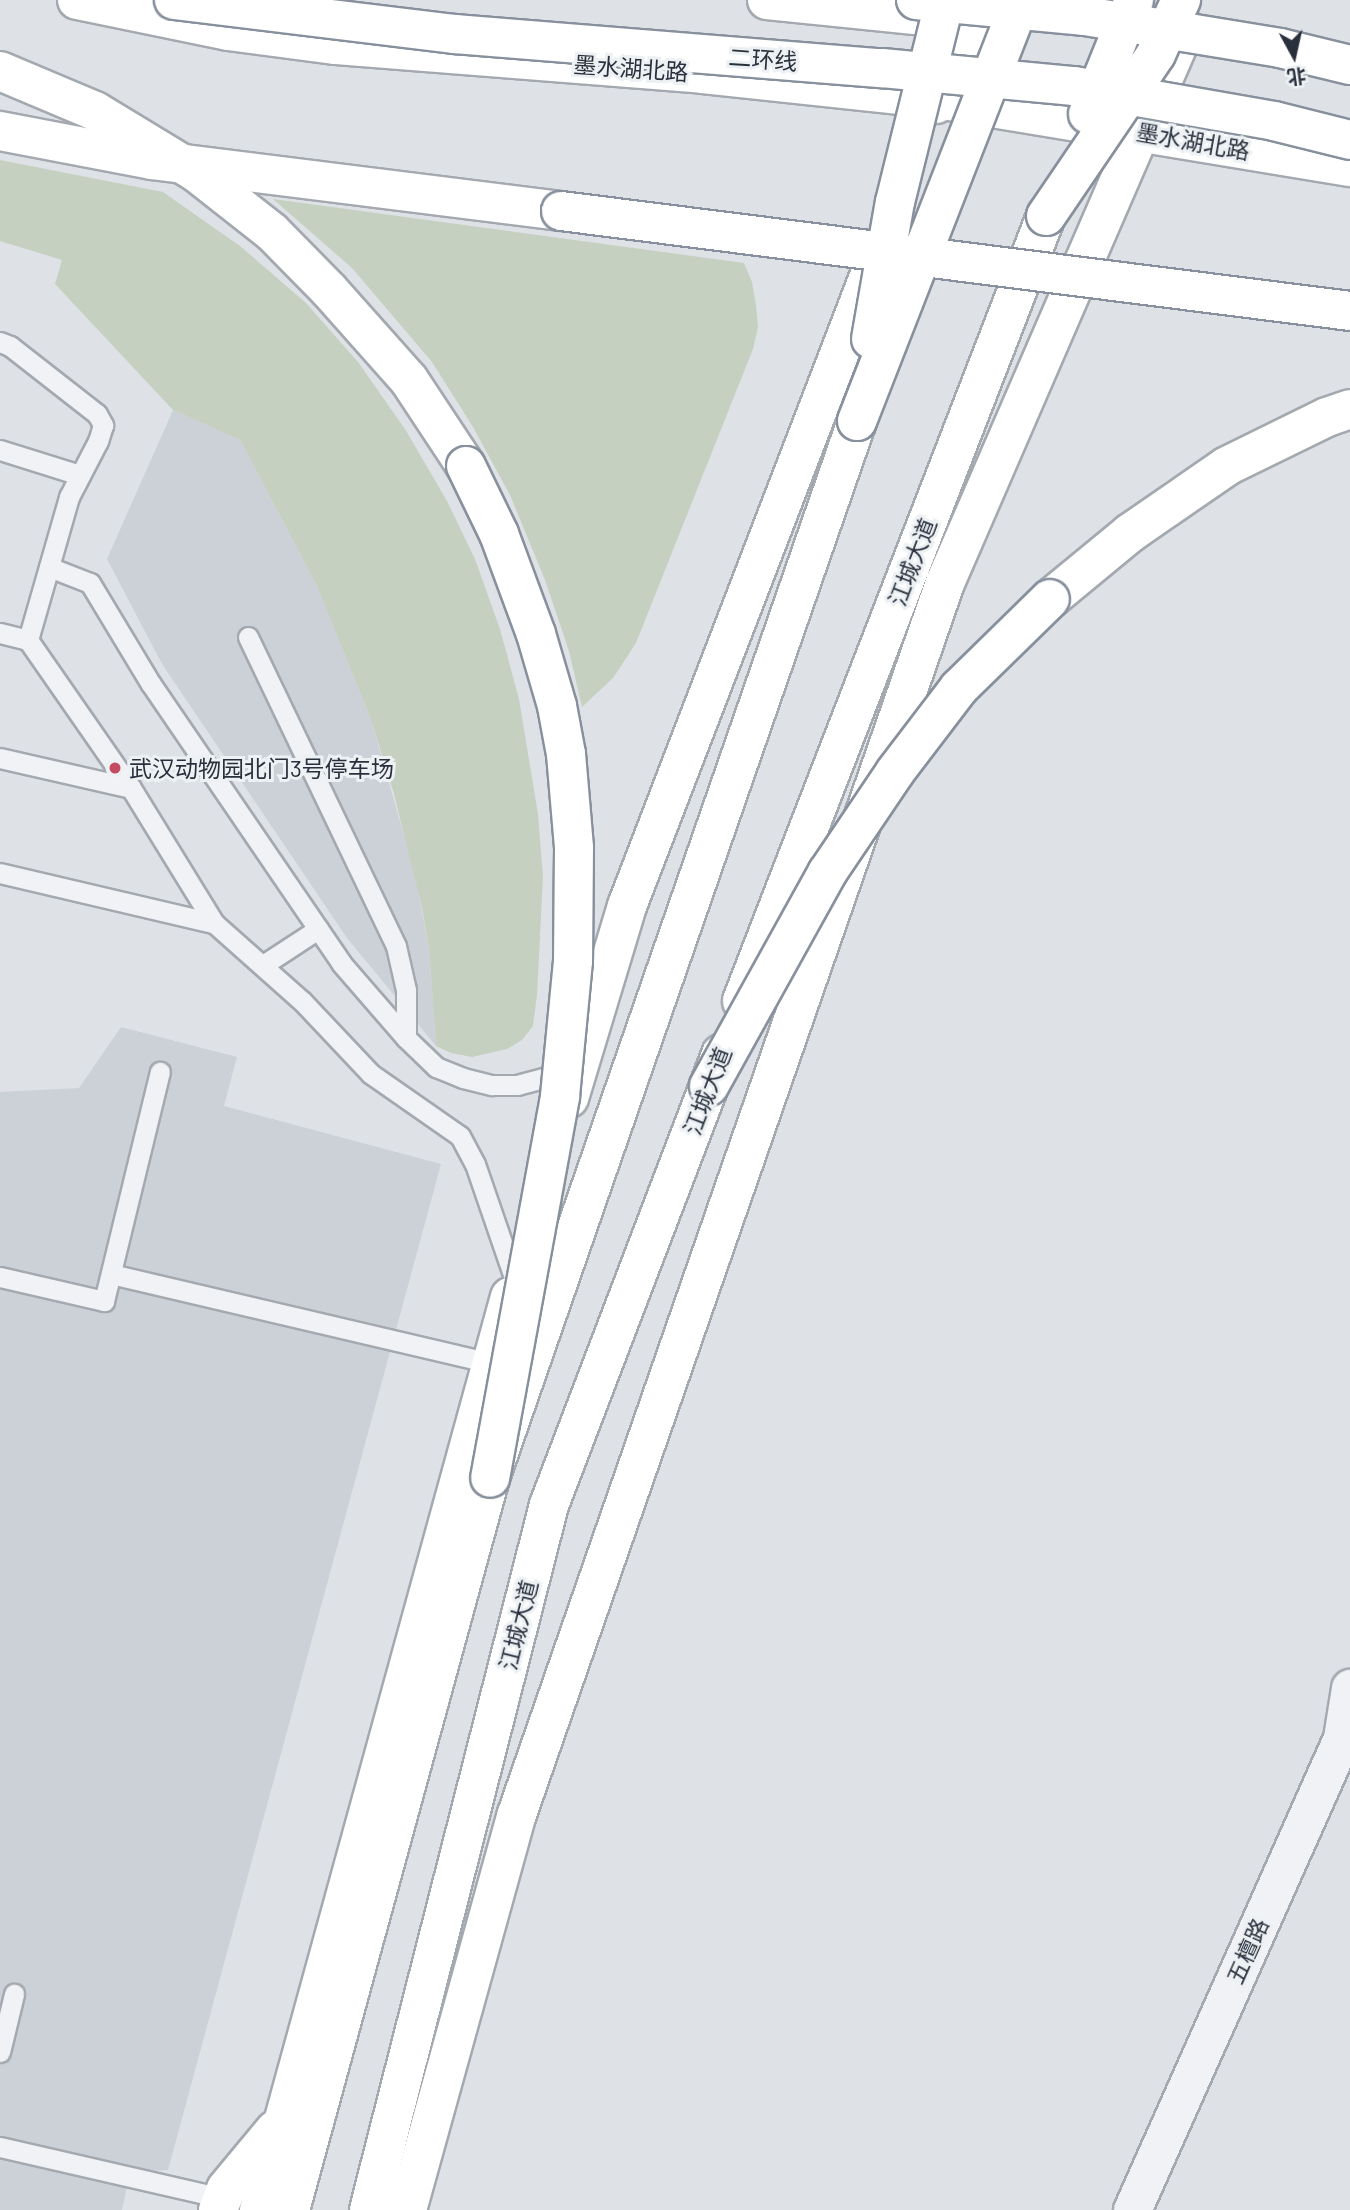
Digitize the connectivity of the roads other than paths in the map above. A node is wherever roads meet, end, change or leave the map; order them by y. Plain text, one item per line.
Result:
1 (77, 0) edge
2 (174, 0) edge
3 (767, 0) edge
4 (916, 0) edge
5 (1021, 0) edge
6 (1134, 0) edge
7 (1181, 0) edge
8 (1196, 0) edge
9 (826, 2) edge
10 (966, 7) edge
11 (1178, 47) junction
12 (1280, 48) junction
13 (1350, 50) edge
14 (1350, 65) edge
15 (0, 71) edge
16 (1350, 79) edge
17 (938, 99) junction
18 (0, 131) edge
19 (1138, 131) junction
20 (1350, 140) edge
21 (1350, 167) edge
22 (1046, 216) junction
23 (1350, 311) edge
24 (0, 342) edge
25 (1350, 409) edge
26 (857, 421) junction
27 (0, 450) edge
28 (80, 475) junction
29 (49, 567) junction
30 (0, 633) edge
31 (248, 637) dead end
32 (28, 640) junction
33 (0, 758) edge
34 (131, 789) junction
35 (1, 876) edge
36 (214, 923) junction
37 (318, 929) junction
38 (262, 965) junction
39 (406, 1038) junction
40 (581, 1059) junction
41 (160, 1072) dead end
42 (709, 1086) junction
43 (110, 1274) junction
44 (0, 1277) edge
45 (515, 1280) junction
46 (490, 1363) junction
47 (490, 1478) junction
48 (1350, 1688) edge
49 (14, 1994) dead end
50 (0, 2052) edge
51 (284, 2120) junction
52 (0, 2147) edge
53 (220, 2204) edge
54 (259, 2210) edge
55 (290, 2210) edge
56 (369, 2210) edge
57 (407, 2210) edge
58 (1132, 2210) edge

1 - 17 main road, 墨水湖北路
2 - 20 main road, 二环线, bridge
3 - 9 main road
4 - 12 main road, bridge
5 - 26 main road, bridge
6 - 22 main road, 江城大道, bridge
7 - 22 main road, bridge
8 - 11 main road
9 - 10 main road
10 - 11 main road
10 - 17 main road
10 - 26 main road, bridge
11 - 16 main road
11 - 19 main road
12 - 13 main road, bridge
12 - 14 main road, bridge
15 - 47 main road, bridge
17 - 19 main road, 墨水湖北路
17 - 40 main road
18 - 23 main road, bridge
19 - 21 main road, 墨水湖北路
19 - 57 main road
22 - 42 main road, 江城大道, bridge
24 - 28 lane
25 - 42 main road, bridge
26 - 47 main road, bridge
27 - 28 lane
28 - 29 lane
29 - 32 lane
29 - 37 lane
30 - 32 lane
31 - 39 lane
32 - 34 lane
33 - 34 lane
34 - 36 lane
35 - 36 lane
36 - 38 lane
37 - 38 lane
37 - 39 lane
38 - 45 lane
39 - 40 lane
40 - 45 main road
41 - 43 lane
42 - 56 main road, 江城大道
43 - 44 lane
43 - 46 lane
45 - 46 main road
46 - 51 main road
47 - 55 main road
48 - 58 street, 五檀路
49 - 50 lane
51 - 53 main road
51 - 54 main road
52 - 53 lane

